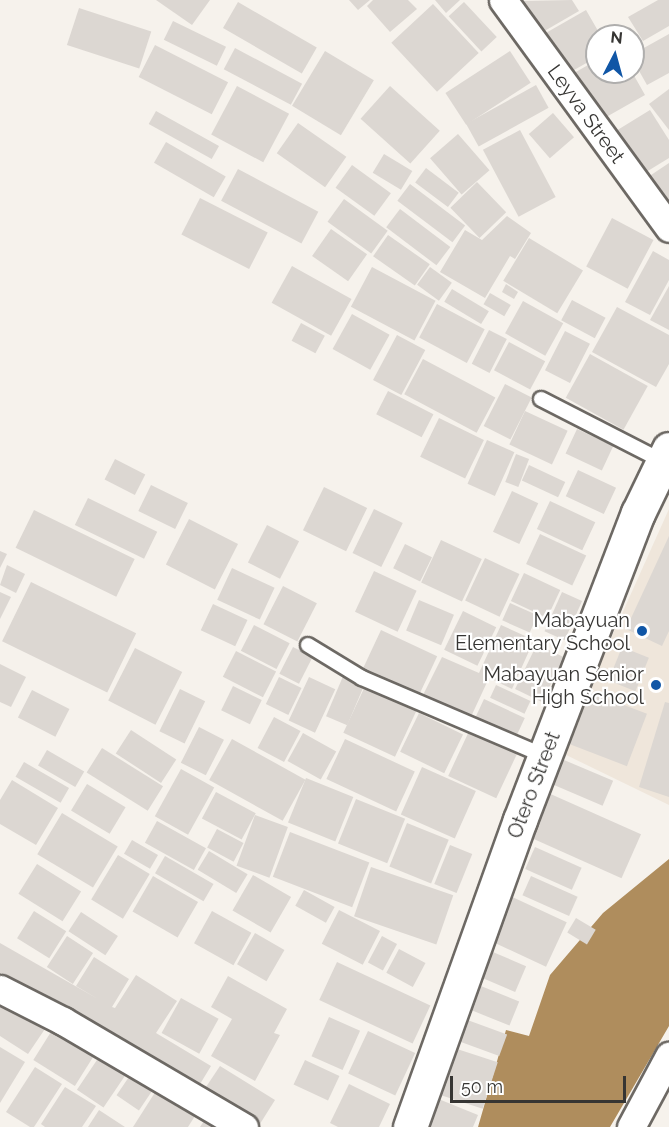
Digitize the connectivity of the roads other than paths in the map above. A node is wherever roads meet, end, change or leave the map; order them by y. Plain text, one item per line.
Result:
1 (503, 0) edge
2 (669, 228) edge
3 (541, 399) dead end
4 (666, 455) edge
5 (308, 645) dead end
6 (545, 756) junction
7 (0, 989) edge
8 (669, 1056) edge
9 (244, 1127) edge
10 (410, 1127) edge
11 (631, 1127) edge

1 - 2 street, Leyva Street
3 - 4 lane
4 - 6 main road, Otero Street
5 - 6 lane
6 - 10 main road, Otero Street
7 - 9 street
8 - 11 street

